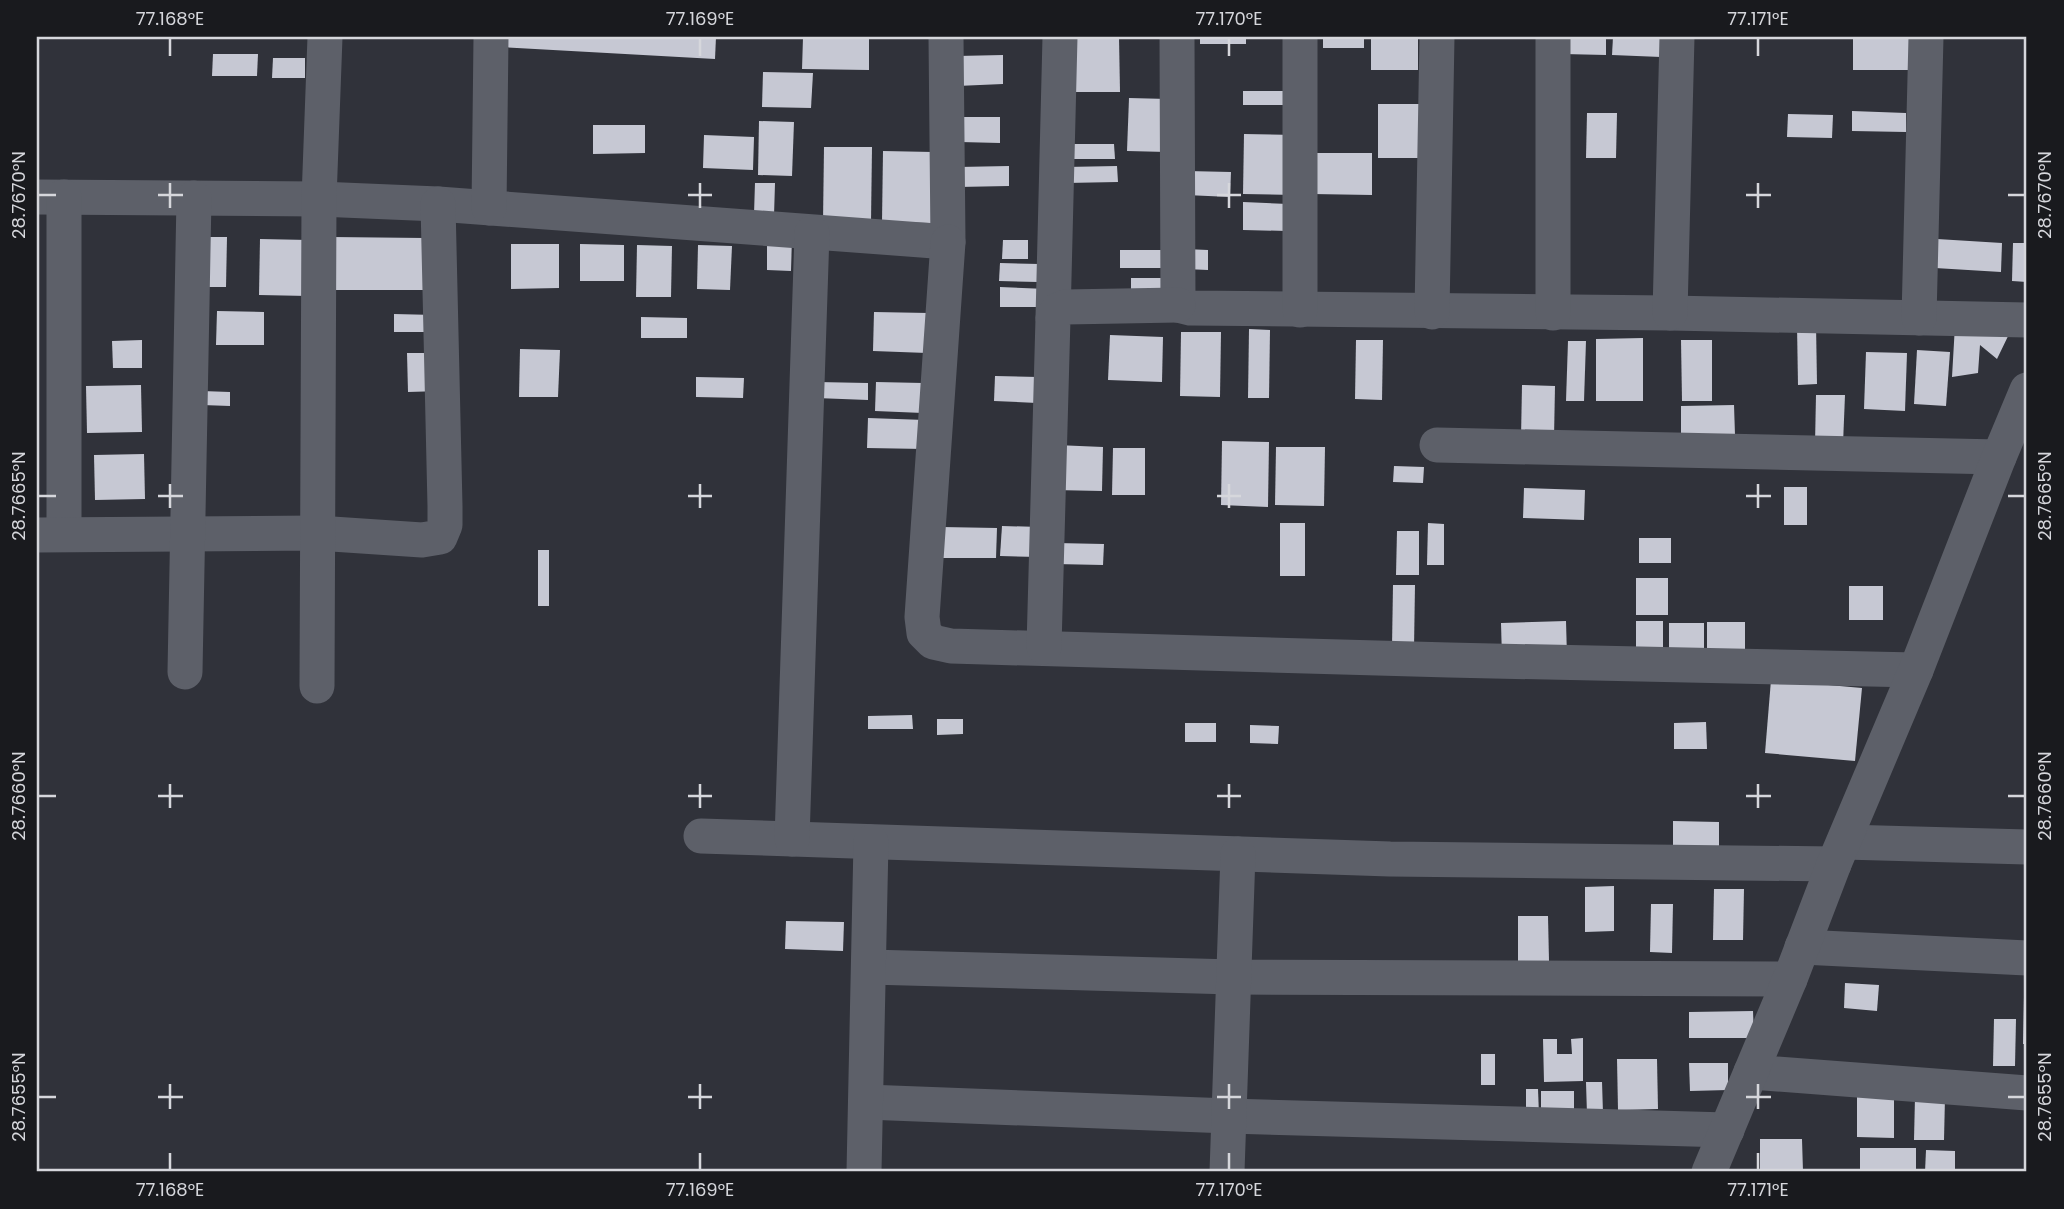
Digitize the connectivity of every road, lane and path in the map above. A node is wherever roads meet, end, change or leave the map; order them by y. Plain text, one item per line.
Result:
1 (325, 37) edge
2 (491, 37) edge
3 (946, 37) edge
4 (1060, 37) edge
5 (1177, 37) edge
6 (1300, 37) edge
7 (1437, 37) edge
8 (1553, 37) edge
9 (1676, 37) edge
10 (1926, 37) edge
11 (50, 197) edge
12 (194, 198) junction
13 (319, 199) junction
14 (438, 204) junction
15 (489, 208) junction
16 (812, 233) junction
17 (947, 242) junction
18 (1178, 305) junction
19 (1300, 310) junction
20 (1432, 312) junction
21 (1553, 313) junction
22 (1670, 313) junction
23 (1053, 318) junction
24 (1919, 318) junction
25 (2027, 320) edge
26 (2027, 390) edge
27 (1437, 445) dead end
28 (1999, 457) junction
29 (317, 533) junction
30 (50, 534) edge
31 (186, 534) junction
32 (1044, 647) junction
33 (1916, 670) junction
34 (185, 672) dead end
35 (317, 686) dead end
36 (701, 836) dead end
37 (792, 839) junction
38 (871, 842) junction
39 (2027, 847) edge
40 (1839, 853) junction
41 (1238, 854) junction
42 (2027, 958) edge
43 (1796, 963) junction
44 (869, 967) junction
45 (1233, 977) junction
46 (1751, 1072) junction
47 (2027, 1093) edge
48 (866, 1102) junction
49 (1229, 1116) junction
50 (1727, 1130) junction
51 (864, 1172) edge
52 (1227, 1172) edge
53 (1709, 1172) edge

1 - 13 street
2 - 15 street
3 - 17 street
4 - 23 street
5 - 18 street
6 - 19 street
7 - 20 street
8 - 21 street
9 - 22 street
10 - 24 street
11 - 12 street
11 - 30 street
12 - 13 street
12 - 31 street
13 - 14 street
13 - 29 street
14 - 15 street
14 - 29 street
15 - 16 street
16 - 17 street
16 - 37 street
17 - 32 street
18 - 19 street
18 - 23 street
19 - 20 street
20 - 21 street
21 - 22 street
22 - 24 street
23 - 32 street
24 - 25 street
26 - 28 street
27 - 28 street
28 - 33 street
29 - 31 street
29 - 35 street
30 - 31 street
31 - 34 street
32 - 33 street
33 - 40 street
36 - 37 street
37 - 38 street
38 - 41 street
38 - 44 street
39 - 40 street
40 - 41 street
40 - 43 street
41 - 45 street
42 - 43 street
43 - 45 street
43 - 46 street
44 - 45 street
44 - 48 street
45 - 49 street
46 - 47 street
46 - 50 street
48 - 49 street
48 - 51 street
49 - 50 street
49 - 52 street
50 - 53 street

